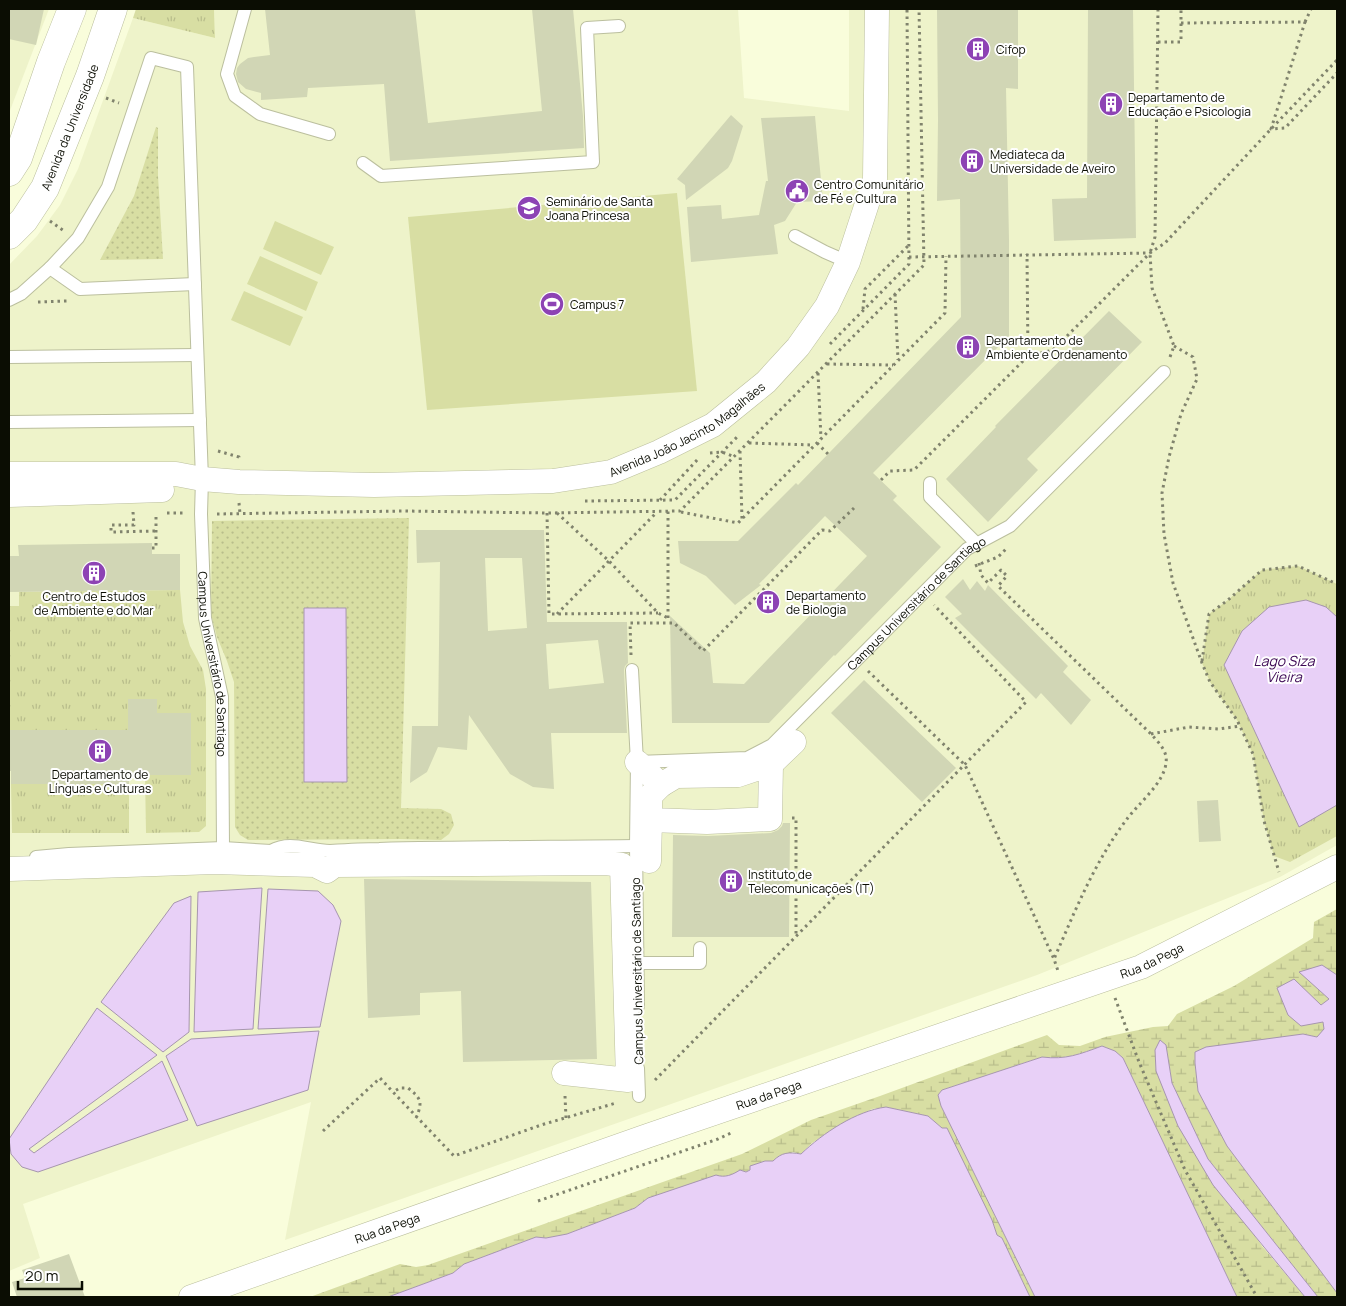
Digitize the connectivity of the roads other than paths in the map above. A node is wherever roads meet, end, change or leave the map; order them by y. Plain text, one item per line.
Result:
1 (72, 9) edge
2 (113, 9) edge
3 (245, 9) edge
4 (877, 9) edge
5 (619, 26) dead end
6 (329, 134) dead end
7 (363, 163) dead end
8 (9, 172) edge
9 (9, 235) edge
10 (795, 236) dead end
11 (848, 262) junction
12 (50, 268) junction
13 (195, 284) junction
14 (9, 300) edge
15 (197, 355) junction
16 (9, 357) edge
17 (1164, 372) road end
18 (200, 420) junction
19 (9, 422) edge
20 (9, 474) edge
21 (930, 483) dead end
22 (9, 495) edge
23 (202, 499) junction
24 (977, 544) junction
25 (632, 670) dead end
26 (794, 742) dead end
27 (637, 762) junction
28 (771, 764) junction
29 (661, 785) junction
30 (650, 820) junction
31 (223, 848) junction
32 (642, 854) junction
33 (9, 859) edge
34 (1337, 867) edge
35 (9, 869) edge
36 (700, 948) dead end
37 (637, 963) junction
38 (564, 1073) dead end
39 (625, 1085) junction
40 (191, 1297) edge

1 - 8 main road
2 - 9 main road, Avenida da Universidade
3 - 6 lane
4 - 11 street, Avenida João Jacinto Magalhães
5 - 7 lane
10 - 11 lane
11 - 23 street, Avenida João Jacinto Magalhães
12 - 13 lane
12 - 13 lane, Campus Universitário de Santiago
12 - 14 lane
13 - 15 lane, Campus Universitário de Santiago
15 - 16 lane
15 - 18 lane, Campus Universitário de Santiago
17 - 24 lane, Campus Universitário de Santiago
18 - 19 lane
18 - 23 lane, Campus Universitário de Santiago
20 - 23 street, Avenida João Jacinto Magalhães
21 - 24 lane
22 - 23 street, Avenida João Jacinto Magalhães
23 - 31 lane, Campus Universitário de Santiago
24 - 27 lane, Campus Universitário de Santiago
25 - 27 lane, Campus Universitário de Santiago
26 - 28 street
27 - 29 street
27 - 32 lane, Campus Universitário de Santiago
28 - 29 street
28 - 30 street
29 - 30 street
30 - 32 street
31 - 32 lane
31 - 33 lane
32 - 37 lane, Campus Universitário de Santiago
34 - 40 street, Rua da Pega
35 - 39 street
36 - 37 lane
37 - 39 lane, Campus Universitário de Santiago
38 - 39 street

